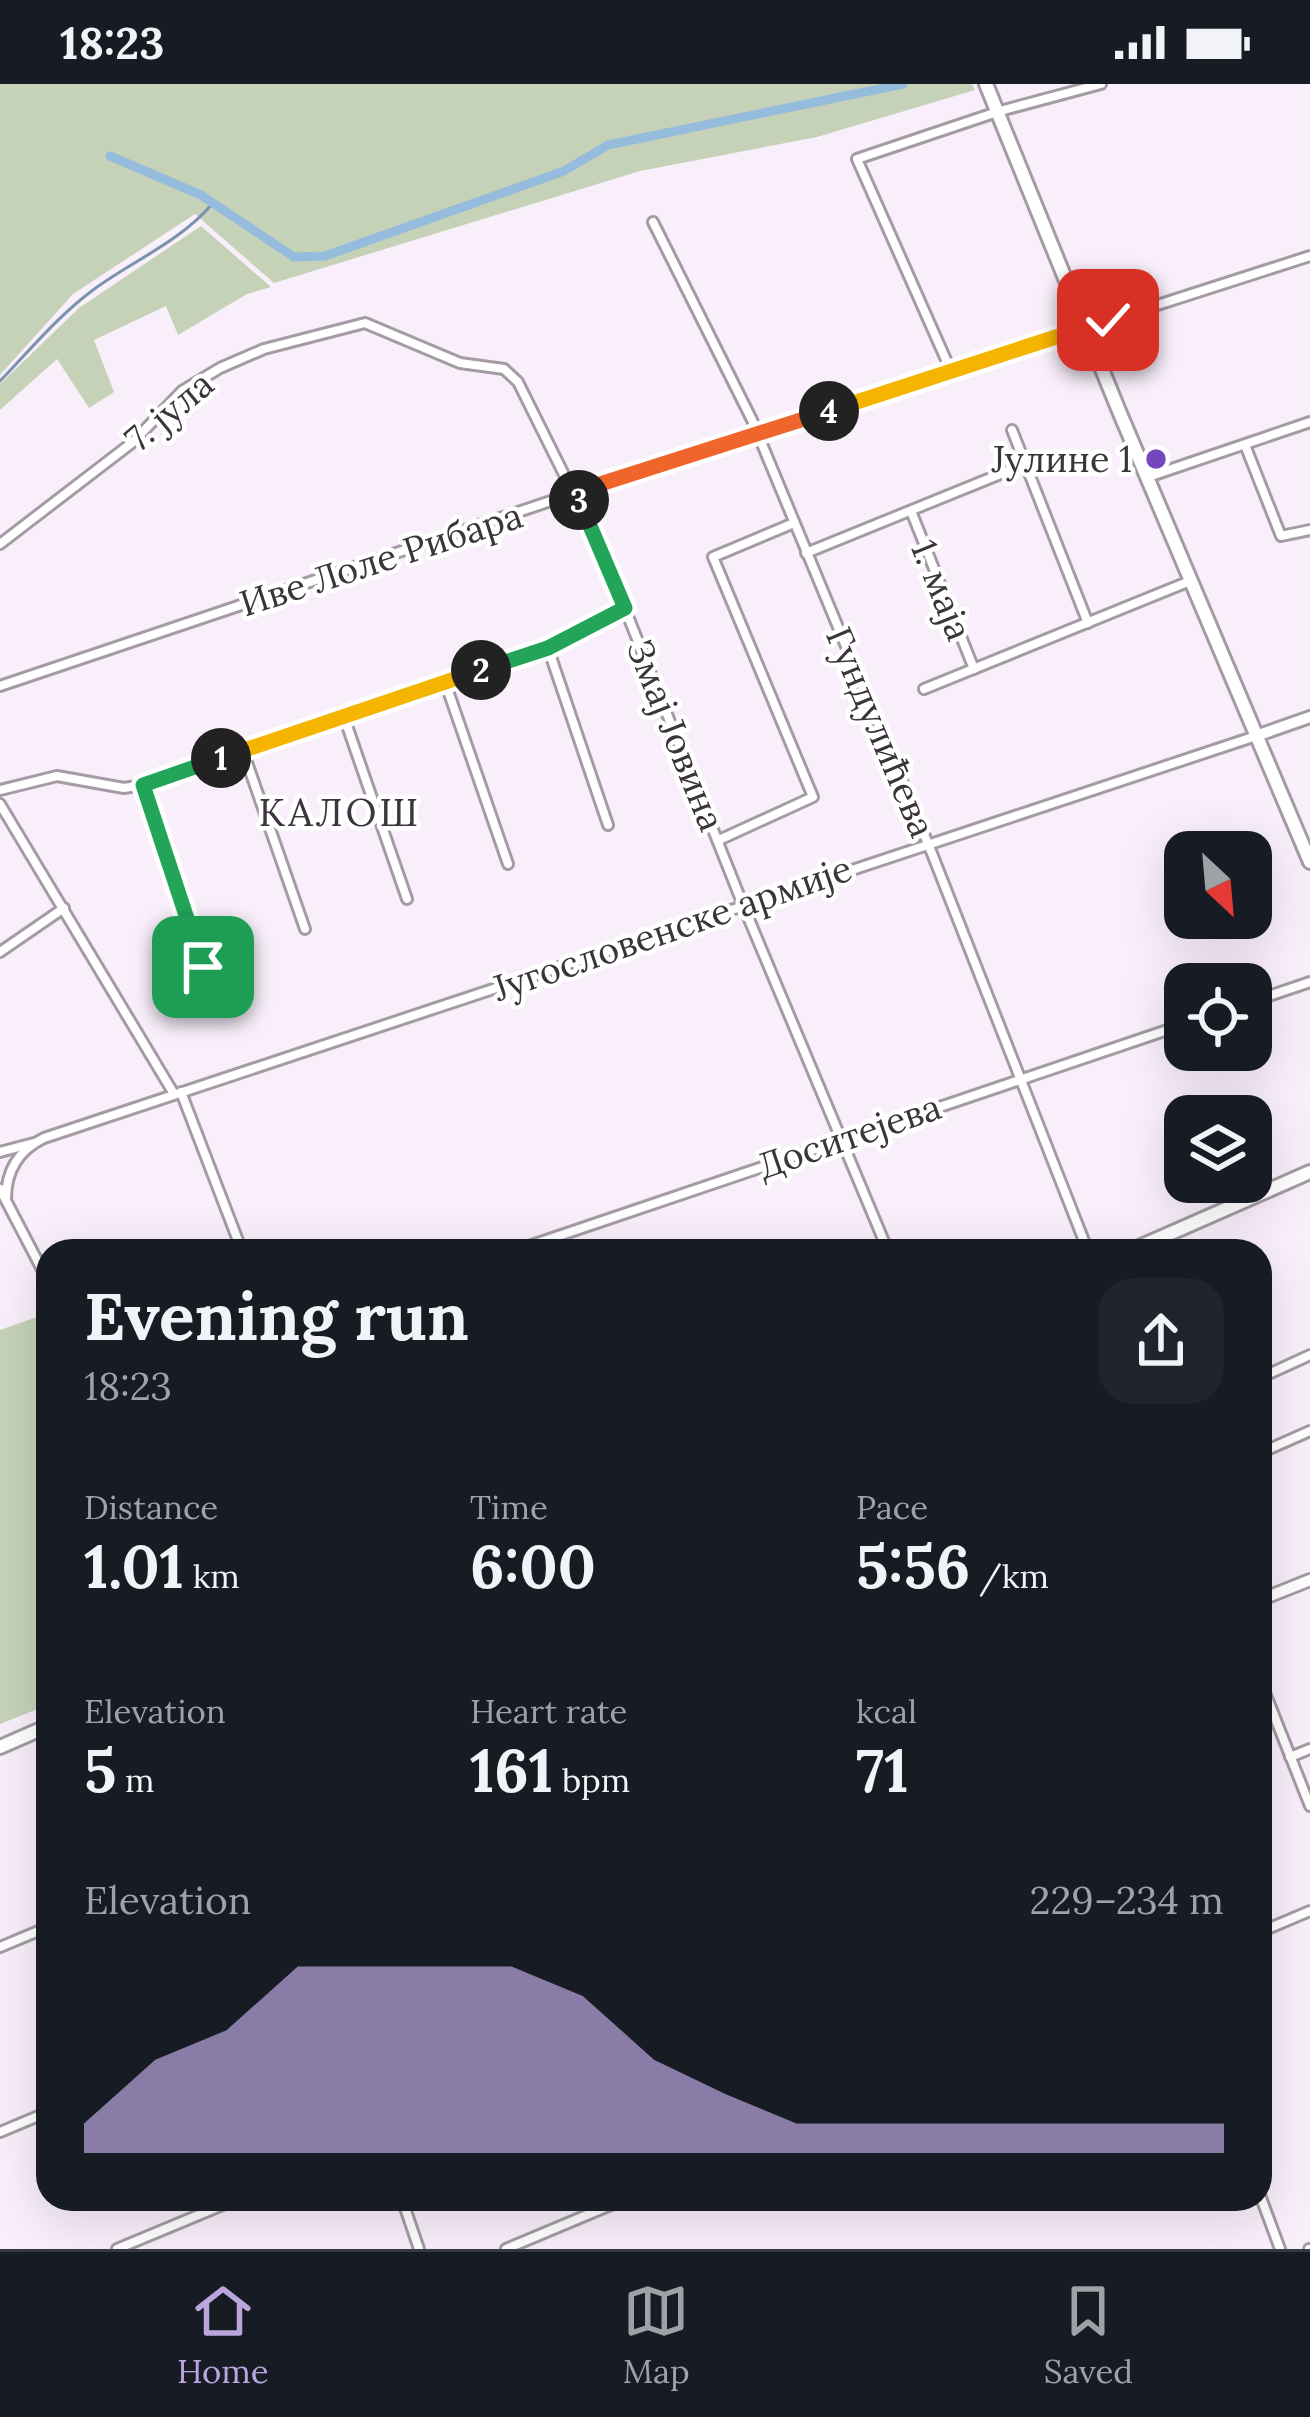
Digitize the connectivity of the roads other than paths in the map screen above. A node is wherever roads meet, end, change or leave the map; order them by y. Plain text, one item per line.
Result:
1 (986, 84) edge
2 (1101, 84) edge
3 (1000, 111) junction
4 (653, 222) dead end
5 (1310, 256) edge
6 (360, 322) joint
7 (1087, 326) junction
8 (951, 371) junction
9 (1310, 422) edge
10 (1012, 430) dead end
11 (757, 435) junction
12 (1245, 445) junction
13 (1024, 464) junction
14 (1147, 478) junction
15 (575, 494) junction
16 (911, 511) junction
17 (794, 523) junction
18 (1310, 530) edge
19 (0, 544) edge
20 (806, 553) junction
21 (1190, 581) junction
22 (625, 608) junction
23 (1088, 623) junction
24 (548, 648) junction
25 (974, 669) junction
26 (445, 682) junction
27 (0, 686) edge
28 (924, 689) dead end
29 (344, 717) junction
30 (1310, 717) edge
31 (1256, 736) junction
32 (243, 751) junction
33 (143, 785) junction
34 (0, 790) edge
35 (0, 804) edge
36 (608, 825) dead end
37 (719, 840) junction
38 (927, 842) junction
39 (1310, 862) edge
40 (508, 864) dead end
41 (407, 899) dead end
42 (743, 905) junction
43 (64, 908) junction
44 (305, 929) dead end
45 (0, 952) edge
46 (203, 967) dead end
47 (1310, 982) edge
48 (1272, 994) edge
49 (1164, 1031) edge
50 (1021, 1078) junction
51 (178, 1093) junction
52 (842, 1138) junction
53 (35, 1143) junction
54 (0, 1153) edge
55 (1310, 1172) edge
56 (3, 1194) edge
57 (237, 1239) edge
58 (549, 1239) edge
59 (883, 1239) edge
60 (1083, 1239) edge
61 (1157, 1239) edge
62 (36, 1260) edge
63 (1310, 1354) edge
64 (1272, 1372) edge
65 (1310, 1431) edge
66 (1272, 1448) edge
67 (1310, 1580) edge
68 (1272, 1595) edge
69 (1272, 1711) edge
70 (36, 1731) edge
71 (0, 1747) edge
72 (1310, 1749) edge
73 (1290, 1757) junction
74 (1310, 1806) edge
75 (1310, 1911) edge
76 (1272, 1927) edge
77 (36, 1932) edge
78 (0, 1947) edge
79 (36, 2117) edge
80 (0, 2132) edge
81 (208, 2211) edge
82 (406, 2211) edge
83 (596, 2211) edge
84 (1266, 2211) edge
85 (117, 2249) edge
86 (418, 2249) edge
87 (506, 2249) edge
88 (1280, 2249) edge

1 - 3 main road
2 - 3 street
3 - 7 main road
3 - 8 street
4 - 11 street, Гундулићева
5 - 7 street, Иве Лоле Рибара
6 - 15 street, Змај Јовина
6 - 19 street, 7. јула
7 - 8 street, Иве Лоле Рибара
7 - 14 main road
8 - 11 street, Иве Лоле Рибара
9 - 12 street
10 - 13 street
11 - 15 street, Иве Лоле Рибара
11 - 17 street, Гундулићева
12 - 14 street
12 - 18 street
13 - 16 street
13 - 23 street
14 - 21 main road
15 - 22 street, Змај Јовина
15 - 27 street, Иве Лоле Рибара
16 - 20 street
16 - 25 street, 1. маја
17 - 20 street, Гундулићева
17 - 37 street
20 - 38 street, Гундулићева
21 - 23 street
21 - 31 main road
22 - 24 street
22 - 37 street, Змај Јовина
23 - 25 street
24 - 26 street
24 - 36 street
25 - 28 street
26 - 29 street
26 - 40 street
29 - 32 street
29 - 41 street
30 - 31 street, Југословенске армије
31 - 38 street, Југословенске армије
31 - 39 main road
32 - 33 street
32 - 44 street
33 - 34 street
33 - 46 street
35 - 43 street
37 - 42 street, Змај Јовина
38 - 42 street, Југословенске армије
38 - 50 street, Гундулићева
42 - 51 street, Југословенске армије
42 - 52 street, Змај Јовина
43 - 45 street
43 - 51 street
47 - 48 street
49 - 50 street, Доситејева
50 - 52 street, Доситејева
50 - 60 street, Гундулићева
51 - 53 street, Југословенске армије
51 - 57 street
52 - 58 street, Доситејева
52 - 59 street, Змај Јовина
53 - 54 street, Југословенске армије
53 - 56 street
55 - 61 main road
56 - 62 street
63 - 64 street
65 - 66 street
67 - 68 street
69 - 73 street
70 - 71 main road
72 - 73 street
73 - 74 street
75 - 76 street
77 - 78 street
79 - 80 street
81 - 85 street
82 - 86 street
83 - 87 street
84 - 88 street

